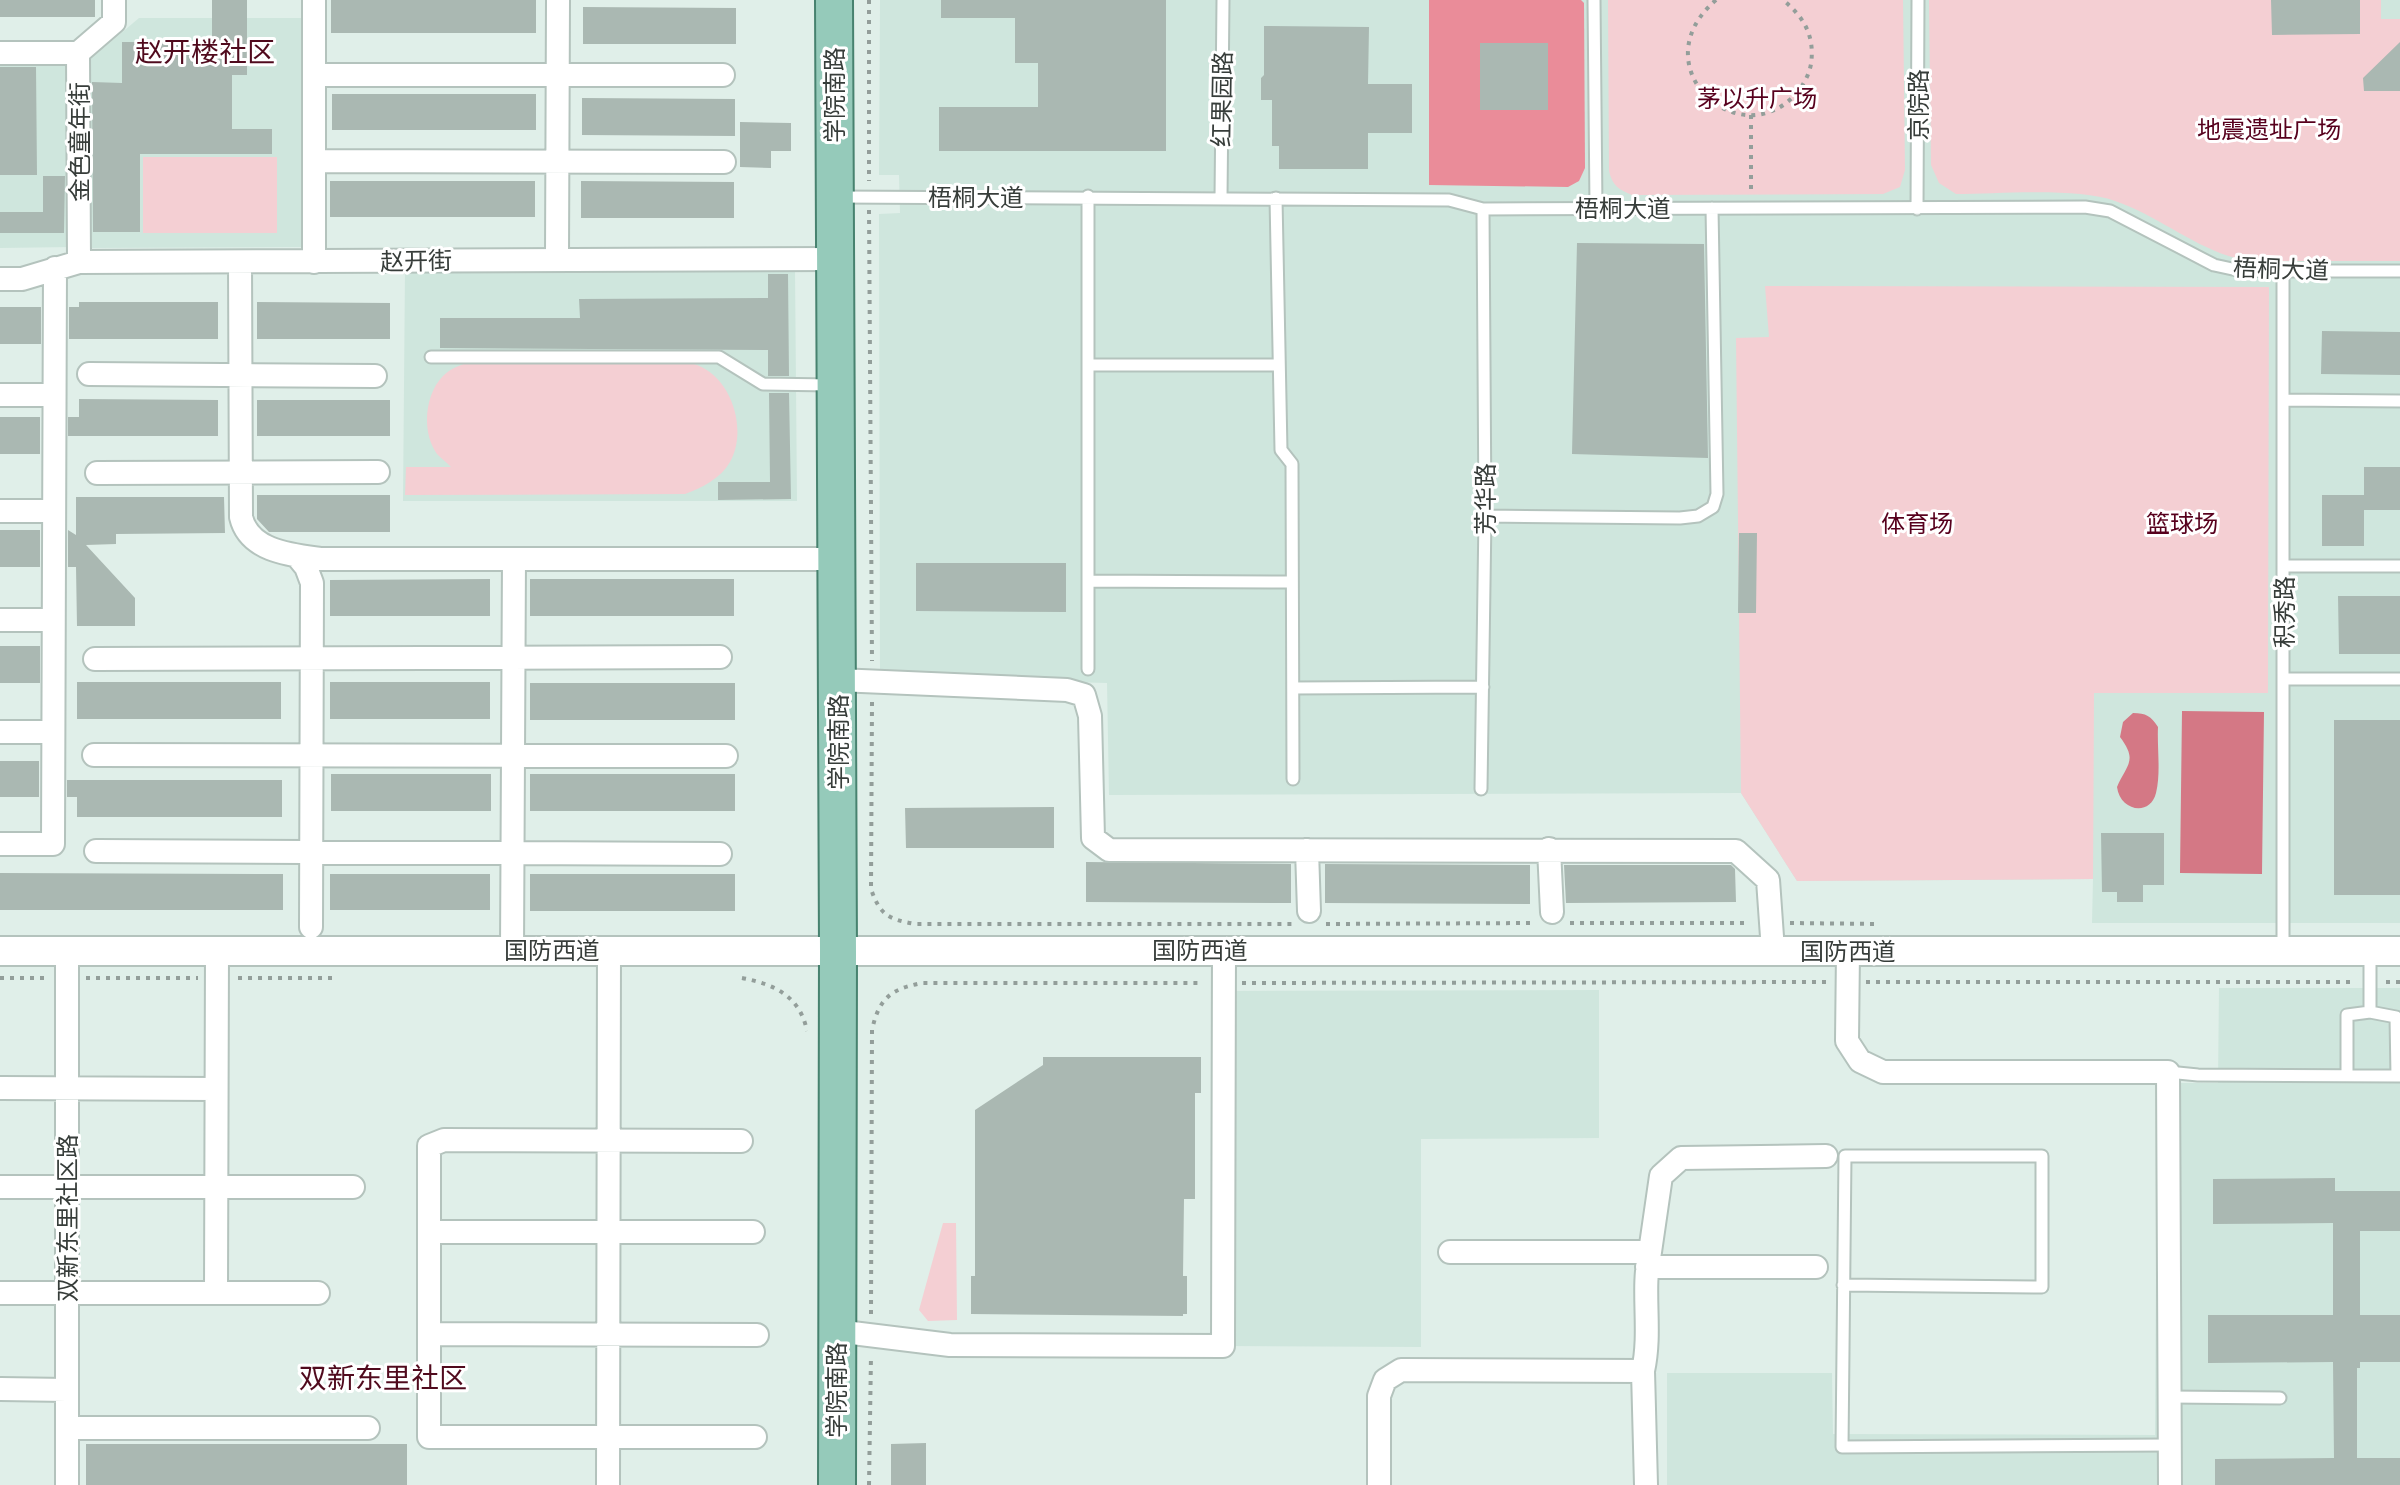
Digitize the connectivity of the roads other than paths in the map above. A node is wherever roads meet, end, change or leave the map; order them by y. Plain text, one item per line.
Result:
1 (114, 0) edge
2 (314, 0) edge
3 (558, 0) edge
4 (834, 0) edge
5 (1223, 0) edge
6 (1594, 0) edge
7 (1918, 0) edge
8 (0, 53) edge
9 (78, 53) junction
10 (314, 75) junction
11 (557, 75) junction
12 (723, 75) dead end
13 (314, 161) junction
14 (557, 161) junction
15 (724, 162) dead end
16 (1088, 196) junction
17 (851, 197) junction
18 (1221, 198) junction
19 (1276, 198) junction
20 (1596, 208) junction
21 (1712, 208) junction
22 (1483, 209) junction
23 (1917, 209) junction
24 (557, 259) junction
25 (835, 259) junction
26 (79, 262) junction
27 (240, 262) junction
28 (314, 262) junction
29 (55, 268) junction
30 (2283, 271) junction
31 (2400, 271) edge
32 (0, 279) edge
33 (431, 357) dead end
34 (1088, 365) junction
35 (1277, 365) junction
36 (89, 374) dead end
37 (240, 375) junction
38 (375, 376) dead end
39 (836, 385) junction
40 (0, 395) edge
41 (54, 395) junction
42 (2283, 400) junction
43 (2400, 401) edge
44 (241, 472) junction
45 (378, 472) dead end
46 (97, 473) dead end
47 (0, 511) edge
48 (54, 511) junction
49 (1485, 516) junction
50 (297, 556) junction
51 (514, 559) junction
52 (836, 559) junction
53 (2284, 566) junction
54 (2400, 566) edge
55 (1088, 581) junction
56 (1292, 582) junction
57 (0, 620) edge
58 (53, 620) junction
59 (720, 657) dead end
60 (313, 658) junction
61 (514, 658) junction
62 (95, 659) dead end
63 (1088, 669) dead end
64 (2284, 679) junction
65 (2400, 679) edge
66 (855, 680) junction
67 (1483, 687) junction
68 (1293, 688) junction
69 (0, 732) edge
70 (53, 732) junction
71 (94, 755) dead end
72 (313, 756) junction
73 (726, 756) dead end
74 (513, 757) junction
75 (1293, 779) dead end
76 (1481, 789) dead end
77 (0, 844) edge
78 (1549, 849) junction
79 (1307, 850) junction
80 (96, 851) dead end
81 (312, 852) junction
82 (513, 853) junction
83 (720, 854) dead end
84 (1305, 919) road end
85 (1555, 920) road end
86 (311, 927) dead end
87 (1772, 937) junction
88 (1224, 949) junction
89 (512, 950) junction
90 (609, 950) junction
91 (0, 951) edge
92 (838, 951) junction
93 (1848, 951) junction
94 (2370, 951) junction
95 (2400, 951) edge
96 (2283, 952) junction
97 (67, 964) junction
98 (217, 964) junction
99 (2370, 1012) junction
100 (2168, 1072) junction
101 (2347, 1075) junction
102 (2398, 1076) edge
103 (0, 1088) edge
104 (67, 1088) junction
105 (216, 1089) junction
106 (609, 1140) junction
107 (741, 1141) dead end
108 (1826, 1156) dead end
109 (0, 1187) edge
110 (67, 1187) junction
111 (216, 1187) junction
112 (353, 1187) dead end
113 (429, 1232) junction
114 (609, 1232) junction
115 (753, 1232) dead end
116 (1450, 1252) dead end
117 (1648, 1259) junction
118 (1816, 1267) dead end
119 (1843, 1285) junction
120 (0, 1293) edge
121 (67, 1293) junction
122 (216, 1293) junction
123 (318, 1293) dead end
124 (854, 1332) junction
125 (429, 1334) junction
126 (608, 1334) junction
127 (757, 1335) dead end
128 (1643, 1371) junction
129 (0, 1389) edge
130 (67, 1390) junction
131 (2170, 1397) junction
132 (2280, 1398) dead end
133 (67, 1428) junction
134 (368, 1428) dead end
135 (608, 1437) junction
136 (755, 1437) dead end
137 (2170, 1445) junction
138 (67, 1485) edge
139 (608, 1485) edge
140 (837, 1485) edge
141 (1379, 1485) edge
142 (1646, 1485) edge
143 (2170, 1485) edge

1 - 9 street
2 - 10 street
3 - 11 street
4 - 17 main road, 学院南路
5 - 18 lane, 红果园路
6 - 20 lane
7 - 23 lane, 京院路
8 - 9 street, 金色童年街
9 - 26 street, 金色童年街
10 - 11 street
10 - 13 street
11 - 12 street
11 - 14 street
13 - 14 street
13 - 28 street
14 - 15 street
14 - 24 street
16 - 17 lane, 梧桐大道
16 - 18 lane, 梧桐大道
16 - 34 lane
17 - 25 main road, 学院南路
18 - 19 lane, 梧桐大道
19 - 22 lane, 梧桐大道
19 - 35 lane
20 - 21 lane, 梧桐大道
20 - 22 lane, 梧桐大道
21 - 23 lane, 梧桐大道
21 - 49 lane
22 - 49 lane, 芳华路
23 - 30 lane, 梧桐大道
24 - 25 street, 赵开街
24 - 28 street, 赵开街
25 - 39 main road, 学院南路
26 - 27 street, 赵开街
26 - 29 street, 赵开街
27 - 28 street, 赵开街
27 - 37 street
29 - 32 street, 赵开街
29 - 41 street
30 - 31 lane, 梧桐大道
30 - 42 lane, 积秀路
33 - 39 lane
34 - 35 lane
34 - 55 lane
35 - 56 lane
36 - 37 street
37 - 38 street
37 - 44 street
39 - 52 main road, 学院南路
40 - 41 street
41 - 48 street
42 - 43 lane
42 - 53 lane, 积秀路
44 - 45 street
44 - 46 street
44 - 50 street
47 - 48 street
48 - 58 street
49 - 67 lane, 芳华路
50 - 51 street
50 - 60 street
51 - 52 street
51 - 61 street
52 - 66 main road, 学院南路
53 - 54 lane
53 - 64 lane, 积秀路
55 - 56 lane
55 - 63 lane
56 - 68 lane
57 - 58 street
58 - 70 street
59 - 61 street
60 - 61 street
60 - 62 street
60 - 72 street
61 - 74 street
64 - 65 lane
64 - 96 lane, 积秀路
66 - 79 street
66 - 92 main road, 学院南路
67 - 68 lane
67 - 76 lane, 芳华路
68 - 75 lane
69 - 70 street
70 - 77 street
71 - 72 street
72 - 74 street
72 - 81 street
73 - 74 street
74 - 82 street
78 - 79 street
78 - 85 street
78 - 87 street
79 - 84 street
80 - 81 street
81 - 82 street
81 - 86 street
82 - 83 street
82 - 89 street
87 - 88 street, 国防西道
87 - 93 street, 国防西道
88 - 92 street, 国防西道
88 - 124 street
89 - 90 street, 国防西道
89 - 98 street, 国防西道
90 - 92 street, 国防西道
90 - 106 street
91 - 97 street, 国防西道
92 - 124 main road, 学院南路
93 - 96 street, 国防西道
93 - 100 street
94 - 95 street, 国防西道
94 - 96 street, 国防西道
94 - 99 lane
97 - 98 street, 国防西道
97 - 104 street, 双新东里社区路
98 - 105 street
99 - 101 lane
99 - 102 lane
100 - 101 lane
100 - 131 street
101 - 102 lane
103 - 104 street
104 - 105 street
104 - 110 street, 双新东里社区路
105 - 111 street
106 - 107 street
106 - 113 street
106 - 114 street
108 - 117 street
109 - 110 street
110 - 111 street
110 - 121 street, 双新东里社区路
111 - 112 street
111 - 122 street
113 - 114 street
113 - 125 street
114 - 115 street
114 - 126 street
116 - 117 street
117 - 118 street
117 - 128 street
119 - 119 lane
119 - 137 lane
120 - 121 street
121 - 122 street
121 - 130 street, 双新东里社区路
122 - 123 street
124 - 140 main road, 学院南路
125 - 126 street
125 - 135 street
126 - 127 street
126 - 135 street
128 - 141 street
128 - 142 street
129 - 130 street
130 - 133 street, 双新东里社区路
131 - 132 lane
131 - 137 street
133 - 134 street
133 - 138 street, 双新东里社区路
135 - 136 street
135 - 139 street
137 - 143 street

